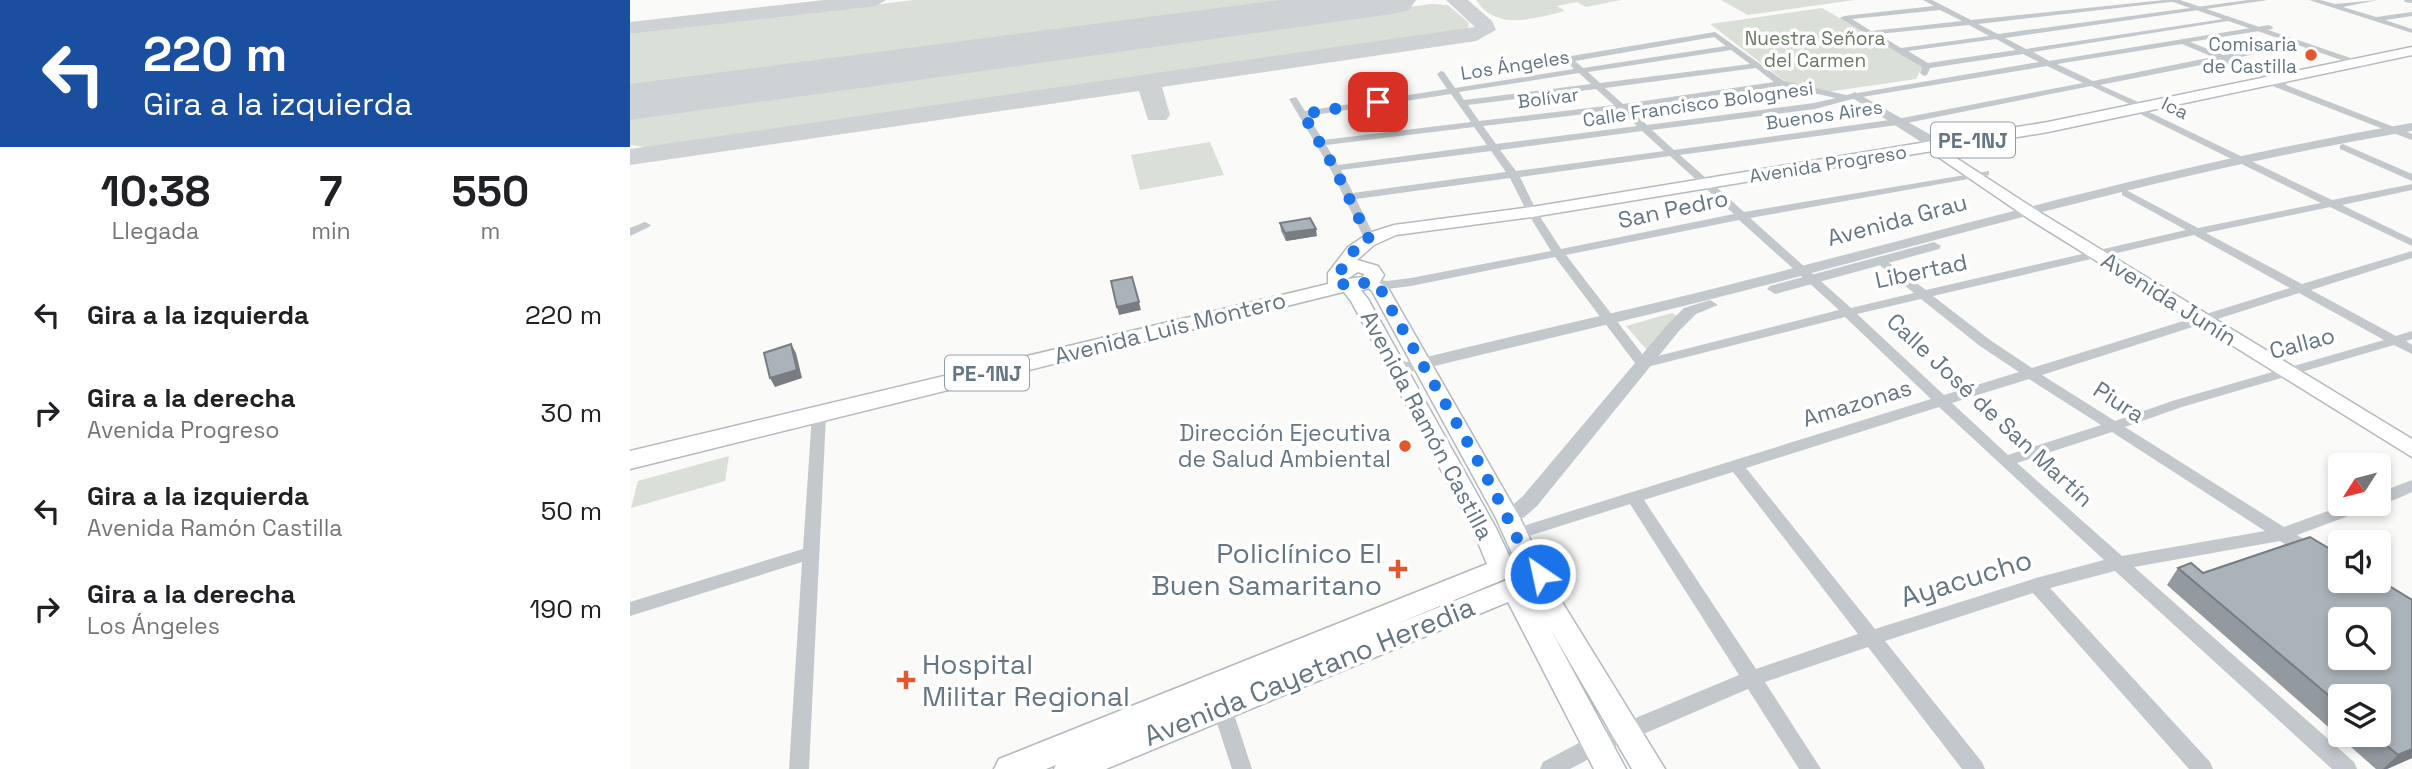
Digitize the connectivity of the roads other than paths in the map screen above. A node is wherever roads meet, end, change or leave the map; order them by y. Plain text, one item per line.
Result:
1 (1927, 0) edge
2 (2081, 0) edge
3 (2188, 0) edge
4 (2264, 0) edge
5 (2313, 0) edge
6 (2374, 0) edge
7 (2173, 1) edge
8 (2333, 6) junction
9 (1941, 8) junction
10 (2104, 9) junction
11 (2214, 9) junction
12 (2202, 10) junction
13 (2412, 14) edge
14 (2375, 19) junction
15 (2130, 20) junction
16 (2230, 20) junction
17 (1970, 22) junction
18 (2269, 27) junction
19 (2258, 29) junction
20 (2412, 31) edge
21 (2159, 32) junction
22 (1870, 33) junction
23 (2000, 37) junction
24 (2183, 42) junction
25 (2298, 43) junction
26 (1733, 47) junction
27 (1901, 50) junction
28 (2026, 51) junction
29 (2412, 53) edge
30 (2219, 57) junction
31 (2047, 63) junction
32 (2368, 63) junction
33 (1755, 66) junction
34 (1927, 66) junction
35 (1579, 70) junction
36 (1441, 74) dead end
37 (2276, 82) junction
38 (1781, 83) junction
39 (2090, 83) junction
40 (1596, 85) junction
41 (1920, 85) junction
42 (1454, 91) junction
43 (1850, 96) junction
44 (1293, 99) dead end
45 (1462, 103) junction
46 (1620, 107) junction
47 (2145, 110) junction
48 (1303, 114) junction
49 (1896, 122) junction
50 (1477, 124) junction
51 (1646, 130) junction
52 (2393, 130) junction
53 (2411, 133) edge
54 (1319, 143) junction
55 (2343, 147) junction
56 (1493, 148) junction
57 (1938, 148) junction
58 (1672, 154) junction
59 (2243, 161) junction
60 (1335, 169) junction
61 (1979, 174) junction
62 (1514, 176) junction
63 (2412, 178) edge
64 (1709, 185) junction
65 (2412, 187) edge
66 (2126, 193) junction
67 (1350, 197) junction
68 (2330, 203) junction
69 (2036, 211) junction
70 (1532, 212) junction
71 (1742, 216) junction
72 (630, 223) edge
73 (1417, 227) junction
74 (2193, 232) junction
75 (630, 233) edge
76 (1369, 239) junction
77 (2412, 243) edge
78 (1559, 254) junction
79 (2105, 254) junction
80 (2412, 254) edge
81 (1881, 261) junction
82 (1807, 274) junction
83 (1354, 279) junction
84 (2299, 290) junction
85 (1925, 296) junction
86 (1848, 312) junction
87 (1183, 318) junction
88 (2209, 318) junction
89 (1606, 319) junction
90 (2412, 335) edge
91 (2395, 341) junction
92 (2412, 350) edge
93 (1421, 364) junction
94 (1643, 364) junction
95 (2293, 369) junction
96 (1397, 370) junction
97 (2031, 374) junction
98 (1939, 401) junction
99 (819, 415) junction
100 (2114, 427) junction
101 (2412, 436) edge
102 (630, 444) edge
103 (2412, 449) edge
104 (630, 460) edge
105 (2005, 461) junction
106 (1735, 464) junction
107 (2412, 486) edge
108 (2391, 494) edge
109 (1633, 496) junction
110 (2330, 516) edge
111 (1512, 526) junction
112 (2280, 534) junction
113 (811, 553) junction
114 (2120, 563) junction
115 (2328, 564) edge
116 (1515, 577) junction
117 (2036, 585) junction
118 (630, 609) edge
119 (1870, 638) junction
120 (1751, 679) junction
121 (1221, 705) junction
122 (1627, 733) junction
123 (1603, 757) edge
124 (799, 769) edge
125 (1010, 769) edge
126 (1070, 769) edge
127 (1242, 769) edge
128 (1550, 769) edge
129 (1649, 769) edge
130 (1811, 769) edge
131 (1975, 769) edge
132 (2203, 769) edge
133 (2347, 769) edge

1 - 9 street, Ica
2 - 10 street
3 - 11 street
4 - 11 street
5 - 8 street
6 - 8 street
7 - 10 street
7 - 12 street
8 - 14 street
9 - 17 street, Ica
9 - 22 street
10 - 15 street
10 - 17 street
11 - 12 street
11 - 18 street
12 - 15 street
12 - 16 street
13 - 14 street
14 - 20 street
15 - 21 street
15 - 23 street
16 - 19 street
16 - 21 street
17 - 22 street
17 - 23 street, Ica
18 - 19 street, Calle Francisco Bolognesi
18 - 32 street
19 - 24 street, Calle Francisco Bolognesi
19 - 25 street
21 - 24 street
21 - 28 street
22 - 27 street
23 - 27 street
23 - 28 street, Ica
24 - 30 street
24 - 31 street, Calle Francisco Bolognesi
25 - 30 street, Buenos Aires
25 - 32 street
26 - 33 street
26 - 35 street, Los Ángeles
26 - 35 street, Calle José de San Martín
27 - 34 street
28 - 31 street, Ica
28 - 34 street
29 - 32 main road, Avenida Progreso / PE-1NJ
30 - 37 street
30 - 39 street, Buenos Aires
31 - 39 street, Ica
31 - 41 street, Calle Francisco Bolognesi
32 - 37 main road, Avenida Progreso / PE-1NJ
33 - 38 street
33 - 40 street
34 - 41 street
35 - 40 street, Calle José de San Martín
35 - 42 street, Los Ángeles
36 - 42 street
37 - 47 main road, Avenida Progreso / PE-1NJ
37 - 52 street
38 - 43 street
38 - 46 street, Bolívar
39 - 47 street, Ica
39 - 49 street, Buenos Aires
40 - 45 street
40 - 46 street, Calle José de San Martín
41 - 43 street, Calle Francisco Bolognesi
42 - 45 street
42 - 48 street, Los Ángeles
43 - 49 street, Avenida Junín
43 - 51 street, Calle Francisco Bolognesi
44 - 48 street
45 - 50 street
46 - 50 street, Bolívar
46 - 51 street, Calle José de San Martín
47 - 57 main road, Avenida Progreso / PE-1NJ
47 - 59 street, Ica
48 - 54 street
49 - 57 street, Avenida Junín
49 - 58 street, Buenos Aires
50 - 54 street, Bolívar
50 - 56 street
51 - 56 street, Calle Francisco Bolognesi
51 - 58 street, Calle José de San Martín
52 - 53 street, Avenida Grau
52 - 59 street, Avenida Grau
53 - 55 street, Avenida Grau
54 - 60 street
55 - 59 street, Avenida Grau
55 - 63 street
56 - 60 street, Calle Francisco Bolognesi
56 - 62 street
57 - 61 main road, Avenida Junín
57 - 64 main road, Avenida Progreso / PE-1NJ
58 - 62 street, Buenos Aires
58 - 64 street, Calle José de San Martín
59 - 66 street, Avenida Grau
59 - 68 street, Ica
59 - 69 street, Avenida Grau
60 - 67 street
61 - 69 main road, Avenida Junín
61 - 71 street, San Pedro
62 - 67 street, Buenos Aires
62 - 70 street
64 - 70 main road, Avenida Progreso / PE-1NJ
64 - 71 street, Calle José de San Martín
65 - 68 street, Libertad
66 - 69 street, Avenida Grau
66 - 74 street
67 - 76 street
68 - 74 street, Libertad
68 - 77 street, Ica
69 - 79 main road, Avenida Junín
69 - 81 street, Avenida Grau
69 - 82 street, Avenida Grau
70 - 73 main road, Avenida Progreso / PE-1NJ
70 - 78 street
71 - 78 street, San Pedro
71 - 82 street, Calle José de San Martín
72 - 75 street
73 - 76 main road, Avenida Progreso / PE-1NJ
73 - 83 main road, Avenida Progreso / PE-1NJ
74 - 79 street, Libertad
74 - 84 street
76 - 83 main road
78 - 83 street, San Pedro
78 - 89 street
79 - 85 street, Libertad
79 - 88 main road, Avenida Junín
80 - 84 street, Amazonas
81 - 82 street, Avenida Grau
81 - 85 street, Piura
82 - 86 street, Calle José de San Martín
82 - 89 street, Avenida Grau
82 - 94 street, Avenida Grau
83 - 87 main road, Avenida Luis Montero / PE-1NJ
83 - 93 main road, Avenida Ramón Castilla
83 - 96 main road, Avenida Ramón Castilla
84 - 88 street, Amazonas
84 - 91 street
85 - 86 street, Libertad
85 - 97 street, Piura
86 - 94 street, Libertad
86 - 98 street, Calle José de San Martín
87 - 99 main road, Avenida Luis Montero / PE-1NJ
87 - 102 main road, Avenida Luis Montero / PE-1NJ
88 - 95 main road, Avenida Junín
88 - 97 street, Amazonas
89 - 93 street, Avenida Grau
89 - 94 street
90 - 91 street, Callao
91 - 92 street
91 - 95 street, Callao
93 - 96 street, Avenida Grau
93 - 111 main road, Avenida Ramón Castilla
94 - 111 street
95 - 100 street, Callao
95 - 101 main road, Avenida Junín
95 - 103 main road, Avenida Junín
96 - 116 main road, Avenida Ramón Castilla
97 - 98 street, Amazonas
97 - 100 street, Piura
98 - 105 street, Calle José de San Martín
98 - 106 street, Amazonas
99 - 104 main road, Avenida Luis Montero / PE-1NJ
99 - 113 street
100 - 105 street, Callao
100 - 112 street, Piura
105 - 114 street, Calle José de San Martín
106 - 109 street, Amazonas
106 - 119 street
107 - 108 street
109 - 111 street, Amazonas
109 - 120 street
110 - 112 street, Ayacucho
111 - 116 main road, Avenida Ramón Castilla
112 - 114 street, Ayacucho
112 - 115 street, Piura
113 - 118 street
113 - 124 street
114 - 117 street, Ayacucho
114 - 133 street, Calle José de San Martín
116 - 121 main road, Avenida Cayetano Heredia
116 - 122 main road, Avenida Ramón Castilla
116 - 123 main road, Avenida Ramón Castilla
116 - 125 main road, Avenida Cayetano Heredia
117 - 119 street, Ayacucho
117 - 132 street
119 - 120 street, Ayacucho
119 - 131 street
120 - 122 street, Ayacucho
120 - 130 street
121 - 126 main road, Avenida Cayetano Heredia
121 - 127 street
122 - 123 street, Ayacucho
122 - 129 main road, Avenida Ramón Castilla
123 - 128 street, Ayacucho

